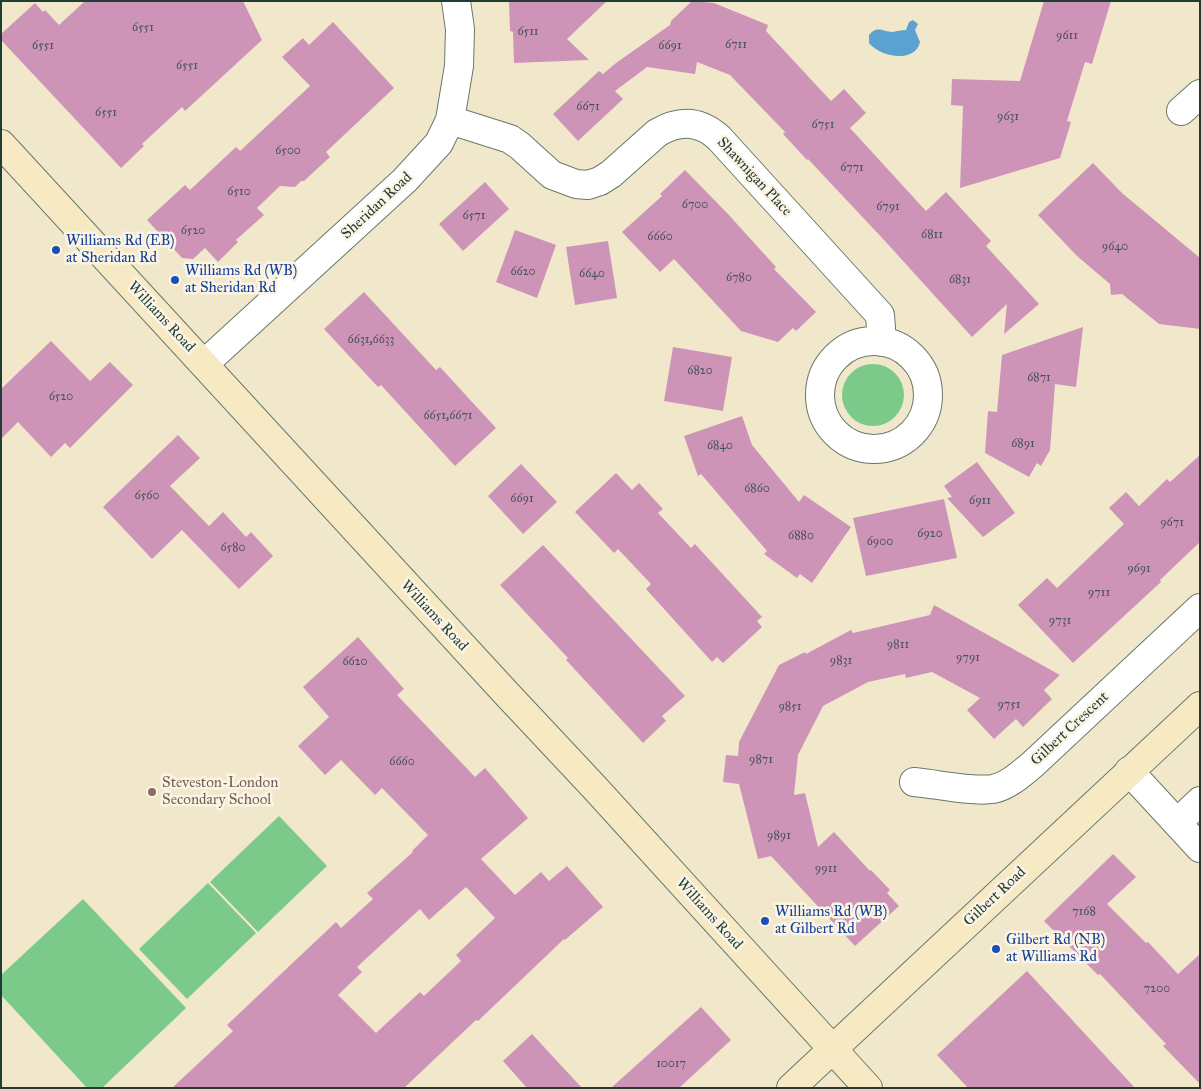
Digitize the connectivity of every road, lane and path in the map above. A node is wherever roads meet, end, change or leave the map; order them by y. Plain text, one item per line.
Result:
1 (456, 1) edge
2 (450, 120) junction
3 (1, 144) edge
4 (882, 342) dead end
5 (204, 364) junction
6 (1200, 608) edge
7 (1200, 706) edge
8 (1129, 771) junction
9 (914, 782) dead end
10 (1200, 801) edge
11 (1176, 823) junction
12 (1200, 848) edge
13 (832, 1049) junction
14 (790, 1088) edge
15 (868, 1088) edge

1 - 2 street, Sheridan Road
2 - 4 street, Shawnigan Place
2 - 5 street, Sheridan Road
3 - 5 street, Williams Road
5 - 13 street, Williams Road
6 - 9 street, Gilbert Crescent
7 - 8 street, Gilbert Road
8 - 11 street
8 - 13 street, Gilbert Road
10 - 11 street
11 - 12 street
13 - 14 street, Gilbert Road
13 - 15 street, Williams Road

